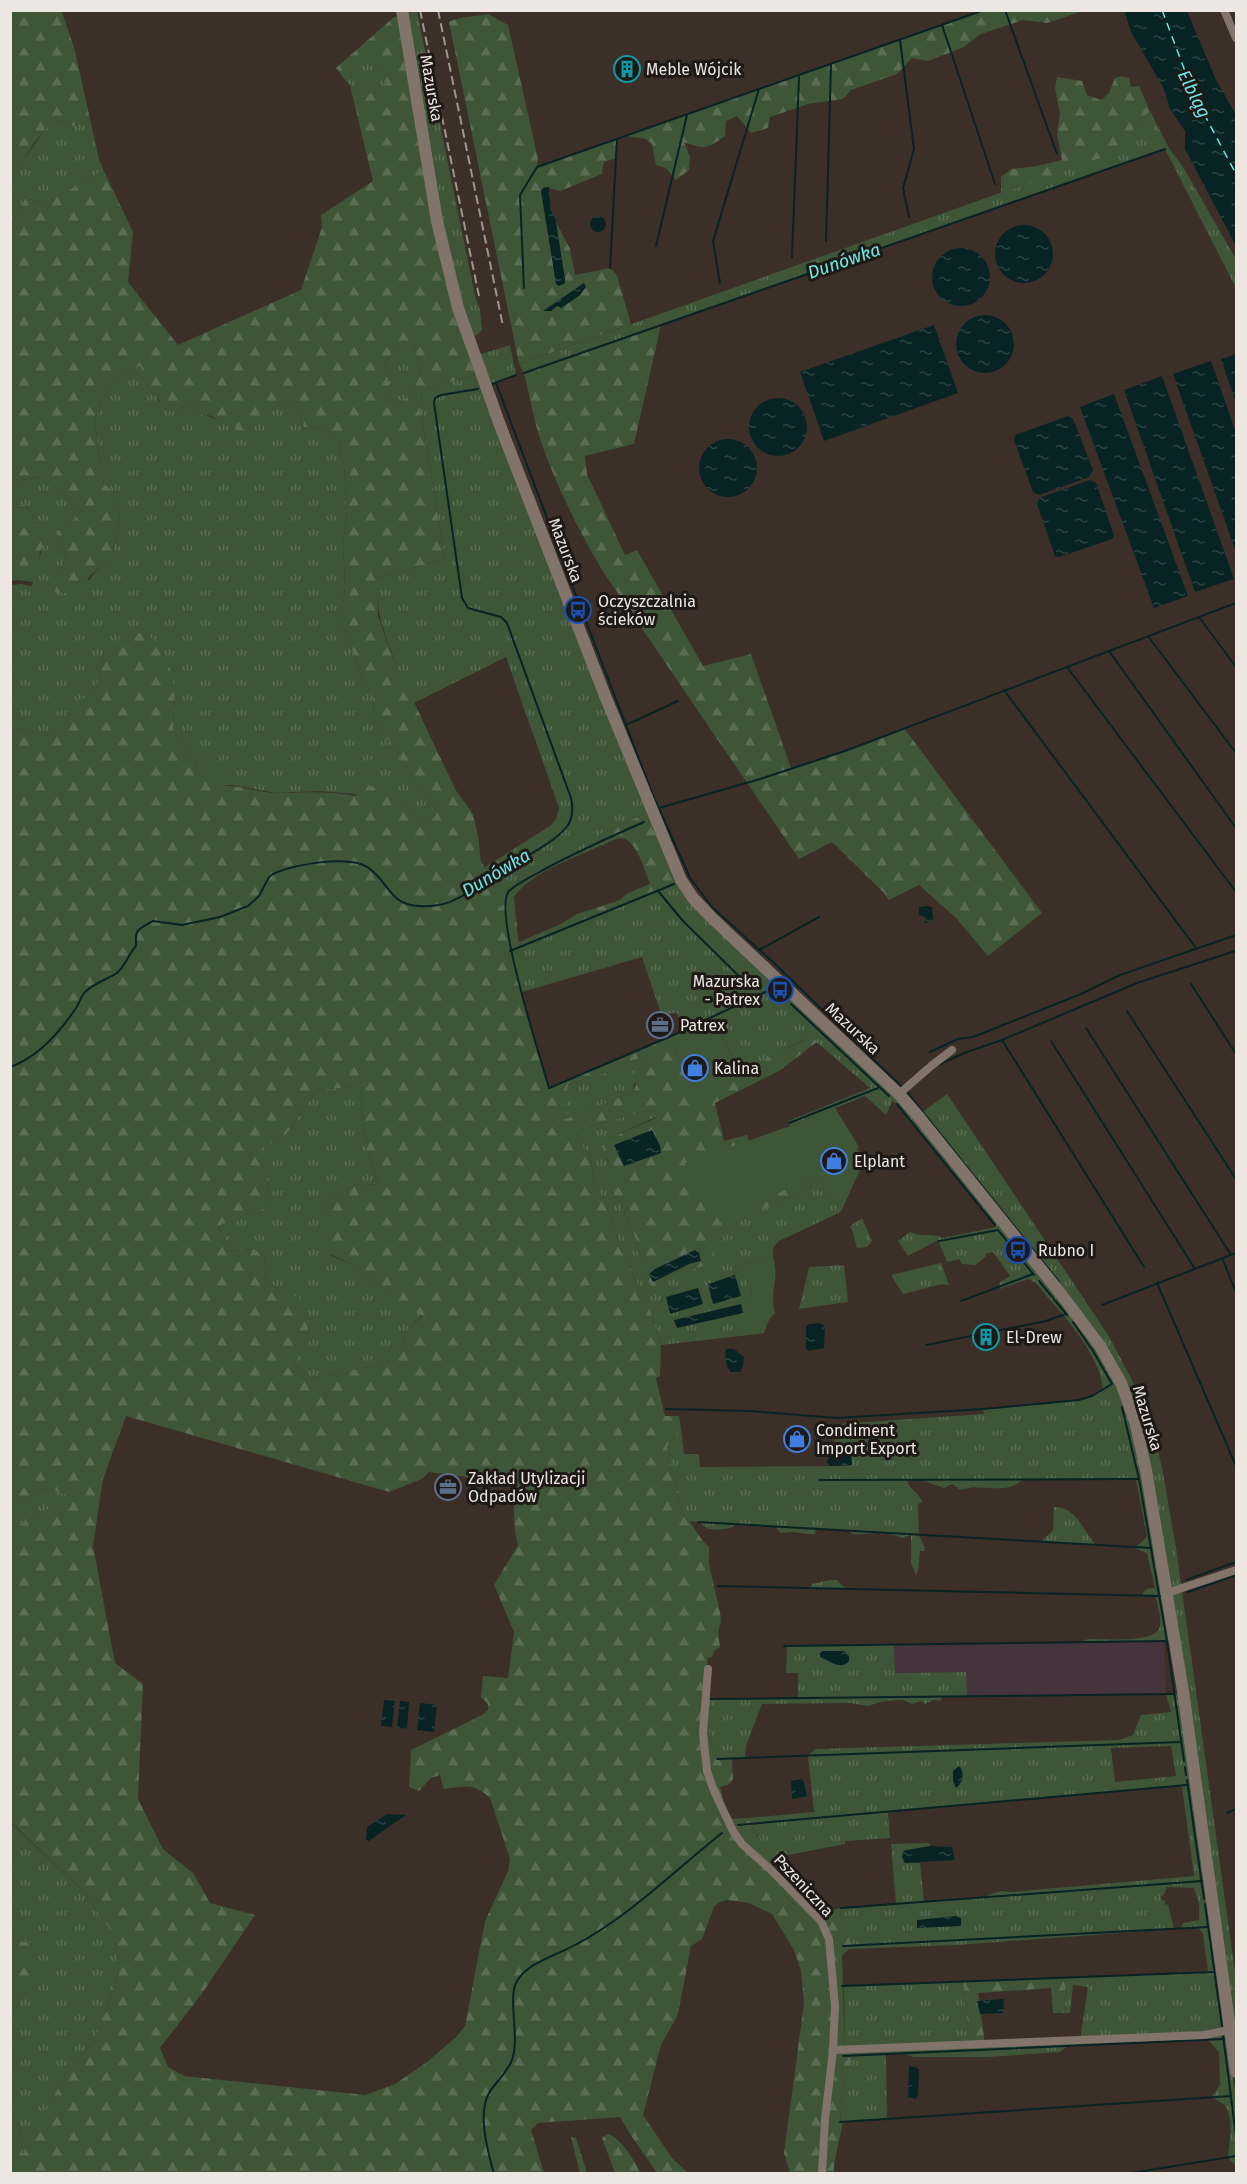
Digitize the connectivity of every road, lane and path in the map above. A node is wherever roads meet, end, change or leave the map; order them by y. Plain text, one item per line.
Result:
1 (402, 10) edge
2 (1224, 10) edge
3 (1236, 38) edge
4 (952, 1050) dead end
5 (899, 1095) junction
6 (1236, 1570) edge
7 (1167, 1593) junction
8 (708, 1669) dead end
9 (1230, 2030) junction
10 (833, 2050) junction
11 (1236, 2072) edge
12 (822, 2174) edge

1 - 5 main road, Mazurska
2 - 3 street
4 - 5 street
5 - 7 main road, Mazurska
6 - 7 street
7 - 9 main road, Mazurska
8 - 10 street, Pszeniczna
9 - 10 street
9 - 11 main road, Mazurska
10 - 12 street, Pszeniczna

